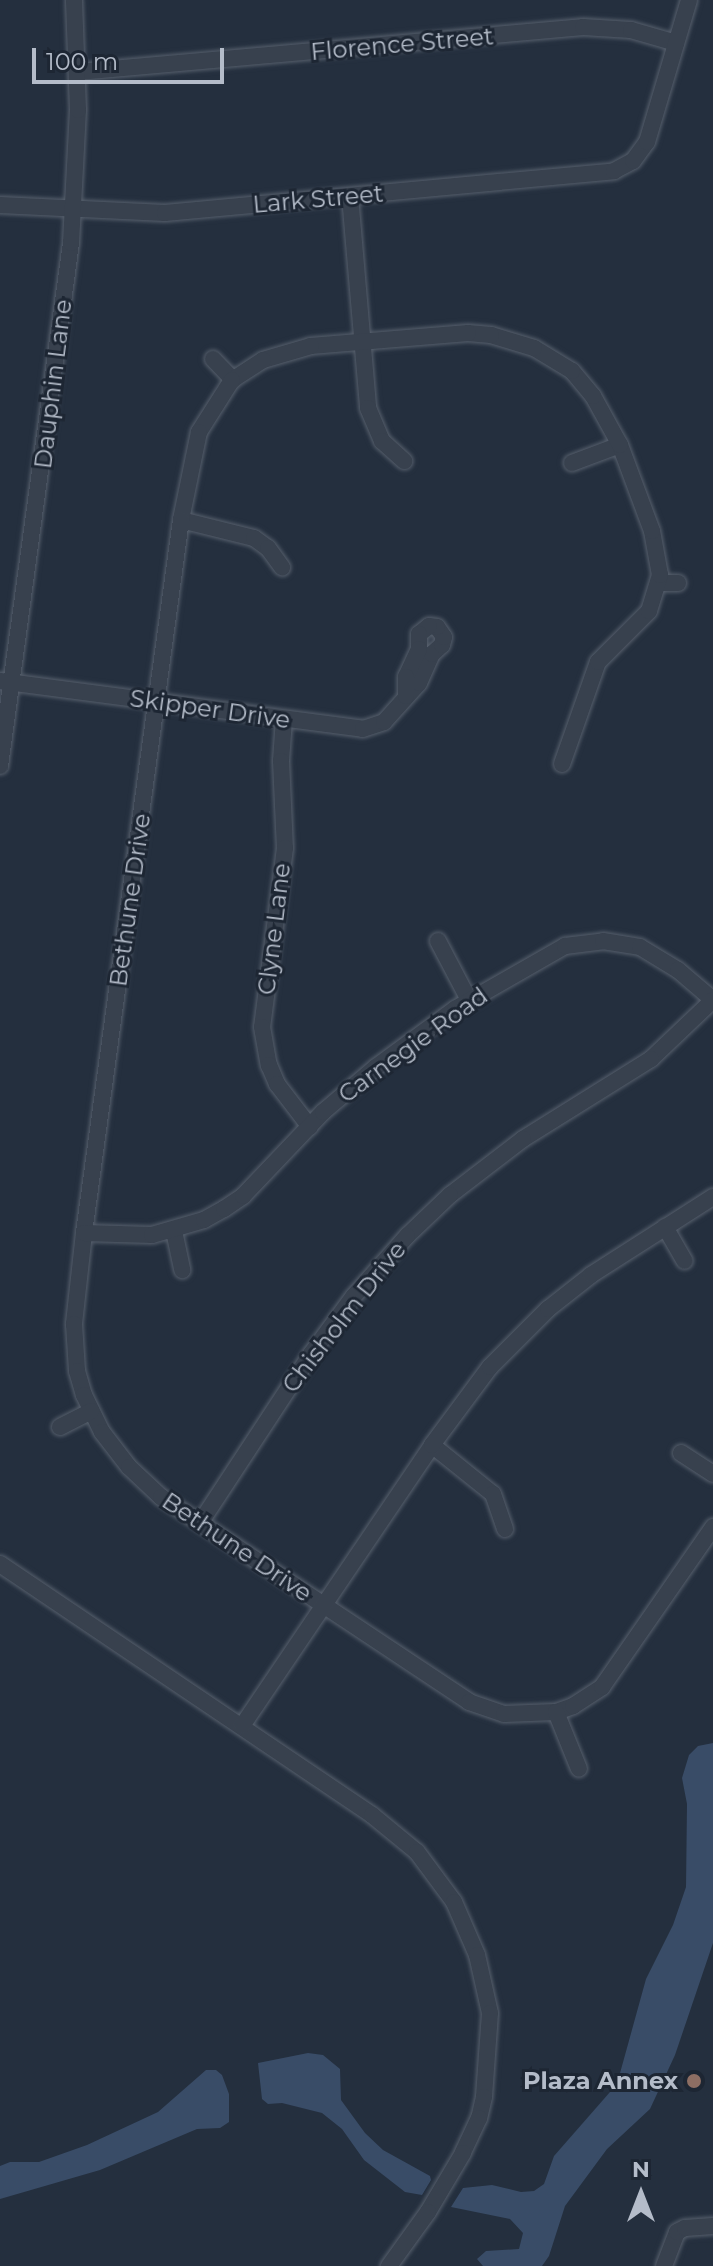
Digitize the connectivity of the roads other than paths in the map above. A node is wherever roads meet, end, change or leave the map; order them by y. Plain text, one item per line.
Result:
1 (74, 0) edge
2 (689, 0) edge
3 (676, 43) junction
4 (78, 72) junction
5 (350, 196) junction
6 (0, 205) edge
7 (73, 210) junction
8 (362, 341) junction
9 (213, 359) dead end
10 (233, 380) junction
11 (620, 445) junction
12 (404, 461) dead end
13 (572, 463) dead end
14 (181, 520) junction
15 (282, 567) dead end
16 (659, 583) junction
17 (678, 583) dead end
18 (6, 682) edge
19 (406, 696) dead end
20 (157, 701) junction
21 (284, 719) junction
22 (562, 764) dead end
23 (0, 766) edge
24 (438, 941) dead end
25 (469, 1000) junction
26 (713, 1000) edge
27 (310, 1127) junction
28 (713, 1197) edge
29 (665, 1227) junction
30 (174, 1231) junction
31 (84, 1233) junction
32 (685, 1261) dead end
33 (182, 1270) dead end
34 (91, 1411) junction
35 (60, 1427) dead end
36 (432, 1445) junction
37 (681, 1453) dead end
38 (713, 1474) edge
39 (200, 1523) junction
40 (713, 1527) edge
41 (505, 1529) dead end
42 (0, 1564) edge
43 (324, 1605) junction
44 (556, 1712) junction
45 (242, 1726) junction
46 (579, 1769) dead end
47 (713, 2226) edge
48 (389, 2266) edge
49 (664, 2266) edge

1 - 4 street, Dauphin Lane
2 - 3 street
3 - 4 street, Florence Street
3 - 5 street, Lark Street
4 - 7 street, Dauphin Lane
5 - 7 street, Lark Street
5 - 8 street
6 - 7 street, Lark Street
7 - 18 street, Dauphin Lane
8 - 10 street, Bethune Drive
8 - 11 street, Bethune Drive
8 - 12 street
9 - 10 street
10 - 14 street, Bethune Drive
11 - 13 street
11 - 16 street, Bethune Drive
14 - 15 street
14 - 20 street, Bethune Drive
16 - 17 street
16 - 22 street
18 - 20 street, Skipper Drive
18 - 23 street, Dauphin Lane
19 - 21 street, Skipper Drive
20 - 21 street, Skipper Drive
20 - 31 street, Bethune Drive
21 - 27 street, Clyne Lane
24 - 25 street
25 - 26 street, Carnegie Road
25 - 27 street, Carnegie Road
26 - 39 street, Chisholm Drive
27 - 30 street, Carnegie Road
28 - 29 street
29 - 32 street
29 - 36 street
30 - 31 street, Carnegie Road
30 - 33 street
31 - 34 street, Bethune Drive
34 - 35 street
34 - 39 street, Bethune Drive
36 - 41 street
36 - 43 street
37 - 38 street
39 - 43 street, Bethune Drive
40 - 44 street, Bethune Drive
42 - 45 street
43 - 44 street, Bethune Drive
43 - 45 street
44 - 46 street
45 - 48 street
47 - 49 street

